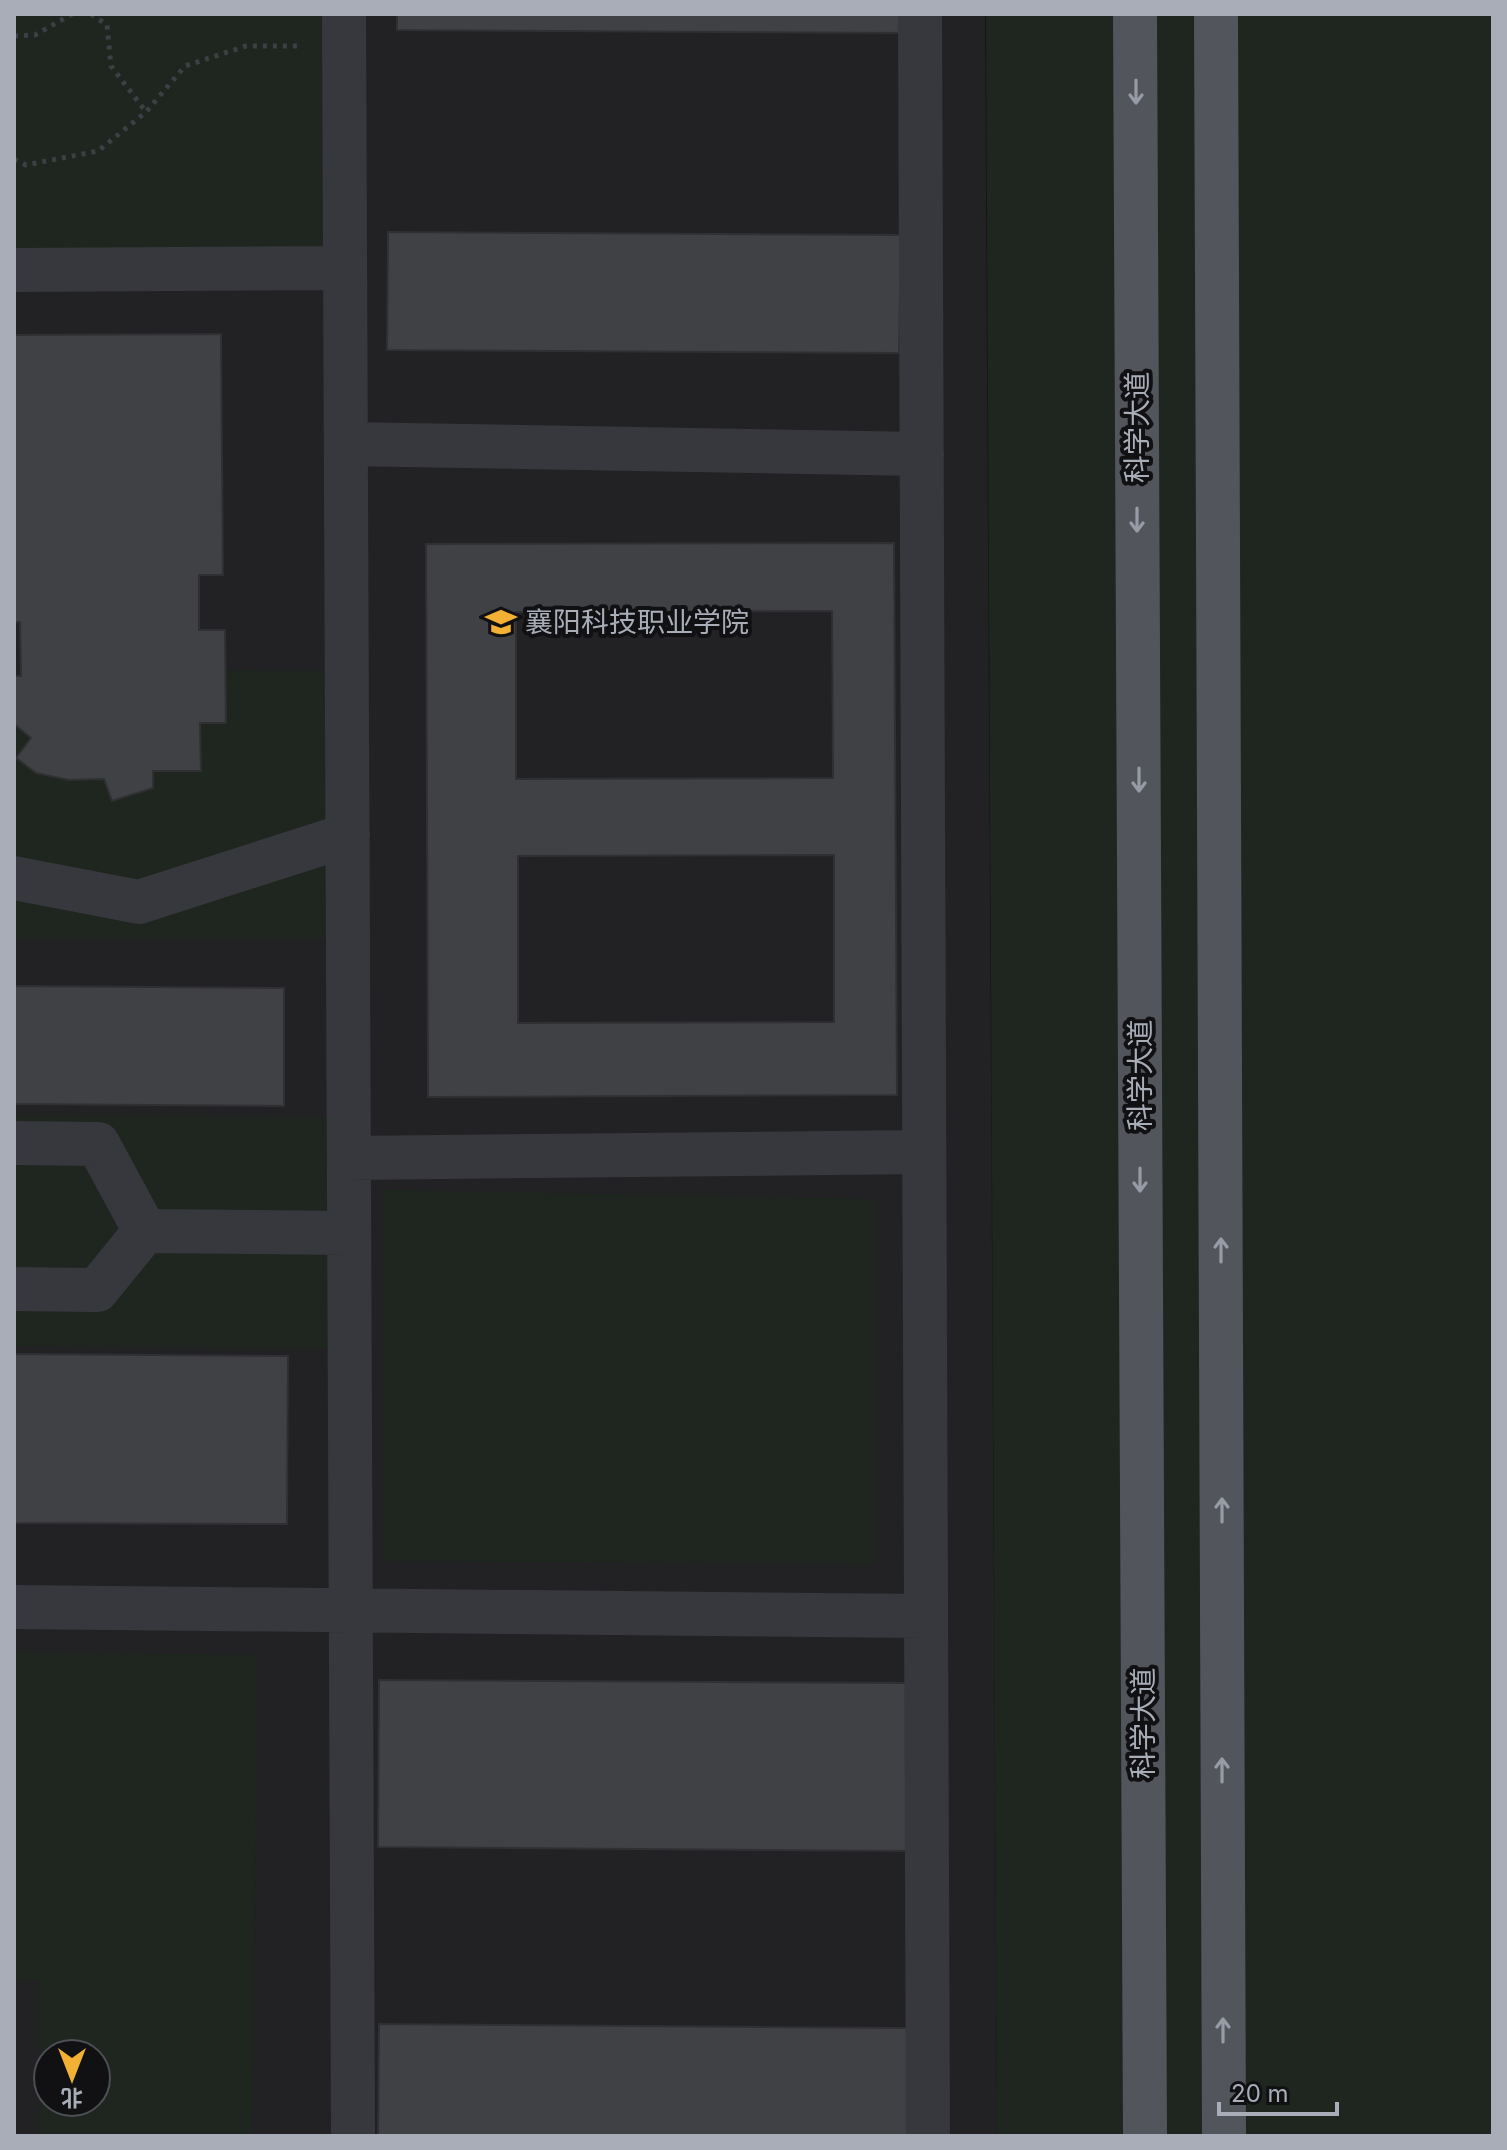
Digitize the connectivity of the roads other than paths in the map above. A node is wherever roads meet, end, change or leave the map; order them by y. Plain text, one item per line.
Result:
1 (920, 14) edge
2 (1135, 14) edge
3 (1216, 14) edge
4 (344, 30) edge
5 (345, 268) junction
6 (14, 270) edge
7 (346, 444) junction
8 (922, 454) junction
9 (348, 835) junction
10 (14, 878) edge
11 (14, 1143) edge
12 (924, 1152) junction
13 (349, 1158) junction
14 (145, 1231) junction
15 (349, 1233) junction
16 (14, 1289) edge
17 (14, 1607) edge
18 (351, 1611) junction
19 (926, 1616) junction
20 (353, 2136) edge
21 (928, 2136) edge
22 (1145, 2136) edge
23 (1224, 2136) edge

1 - 8 lane
2 -> 22 main road, 科学大道
23 -> 3 main road
4 - 5 lane
5 - 6 lane
5 - 7 lane
7 - 8 lane
7 - 9 lane
8 - 12 lane
9 - 10 lane
9 - 13 lane
11 - 14 lane
12 - 13 lane
12 - 19 lane
13 - 15 lane
14 - 15 lane
14 - 16 lane
15 - 18 lane
17 - 18 lane
18 - 19 lane
18 - 20 lane
19 - 21 lane

